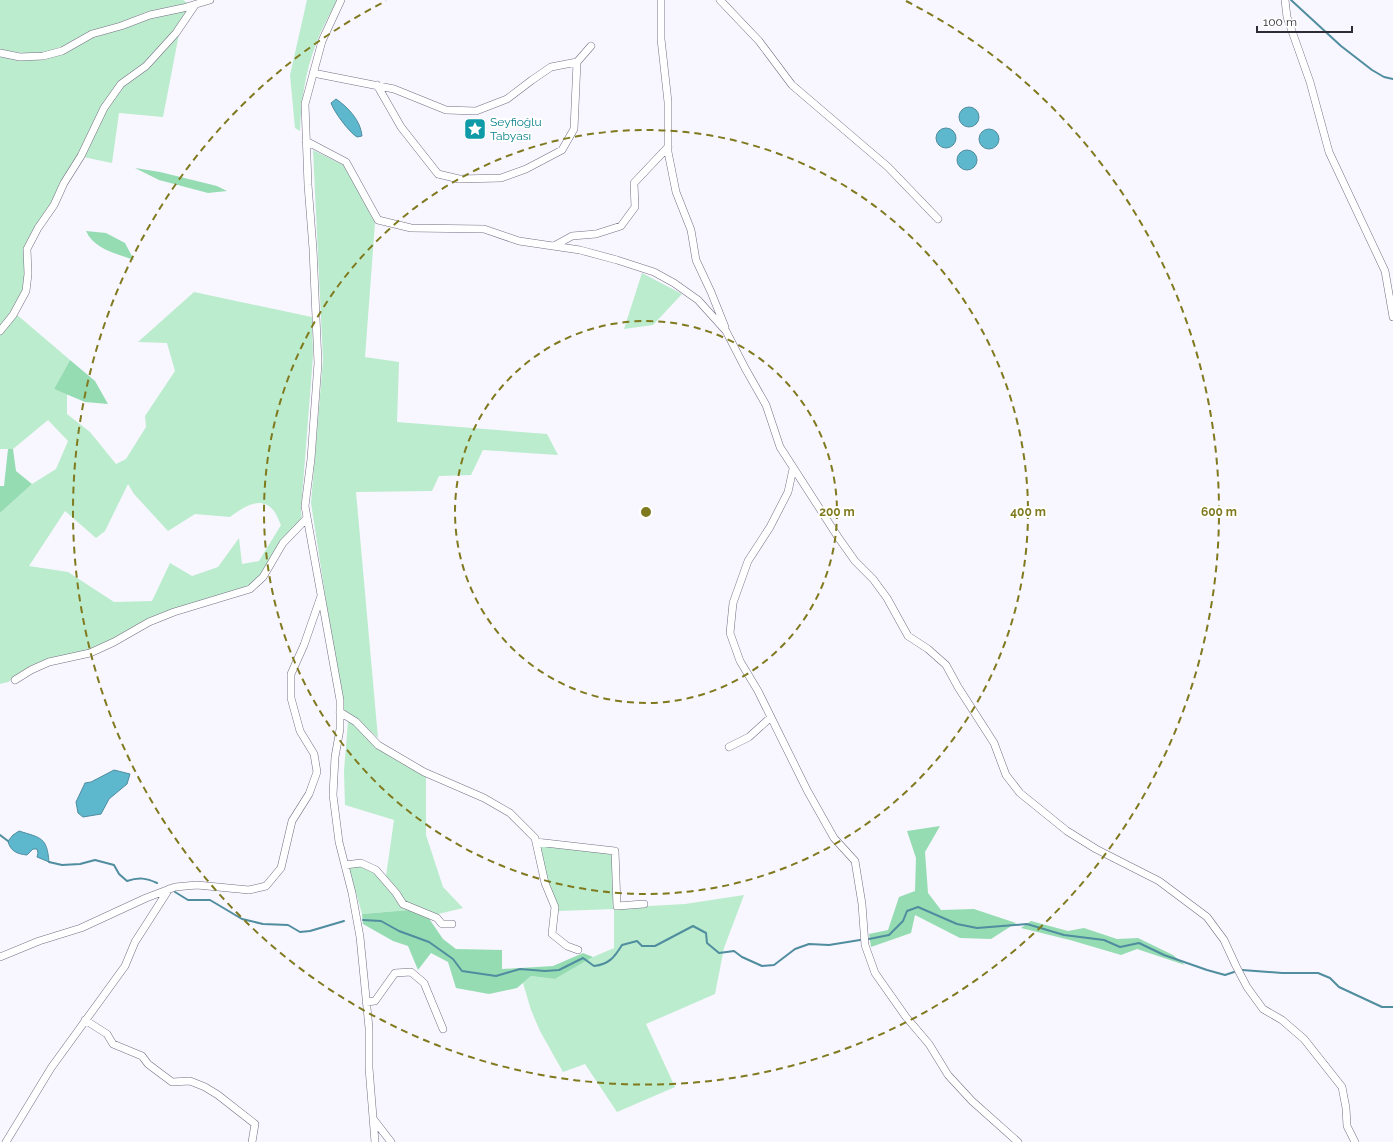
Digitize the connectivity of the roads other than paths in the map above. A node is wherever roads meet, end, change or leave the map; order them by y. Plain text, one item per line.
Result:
1 (210, 0) edge
2 (341, 0) edge
3 (661, 0) edge
4 (720, 0) edge
5 (1285, 0) edge
6 (195, 5) junction
7 (591, 46) dead end
8 (0, 53) edge
9 (577, 62) junction
10 (313, 73) junction
11 (377, 85) junction
12 (306, 141) junction
13 (668, 147) junction
14 (938, 219) dead end
15 (554, 246) junction
16 (1393, 317) edge
17 (0, 331) edge
18 (726, 331) junction
19 (793, 469) junction
20 (307, 518) junction
21 (321, 594) junction
22 (15, 680) dead end
23 (340, 712) junction
24 (771, 717) junction
25 (729, 746) dead end
26 (536, 842) junction
27 (345, 865) junction
28 (169, 889) junction
29 (644, 904) dead end
30 (452, 924) dead end
31 (578, 950) dead end
32 (0, 956) edge
33 (366, 1002) junction
34 (85, 1020) junction
35 (443, 1029) dead end
36 (374, 1120) junction
37 (6, 1142) edge
38 (252, 1142) edge
39 (375, 1142) edge
40 (391, 1142) edge
41 (1018, 1142) edge
42 (1355, 1142) edge

1 - 6 street
2 - 10 street
3 - 13 street
4 - 14 street
5 - 16 street
6 - 8 street
6 - 17 street
7 - 9 street
9 - 11 street
9 - 11 street
10 - 11 street
10 - 12 street
12 - 15 street
12 - 20 street
13 - 15 street
13 - 18 street
15 - 18 street
18 - 19 street
19 - 24 street
19 - 42 street
20 - 21 street
20 - 22 street
21 - 23 street
21 - 28 street
23 - 26 street
23 - 27 street
24 - 25 street
24 - 41 street
26 - 29 street
26 - 31 street
27 - 30 street
27 - 33 street
28 - 32 street
28 - 34 street
33 - 35 street
33 - 36 street
34 - 37 street
34 - 38 street
36 - 39 street
36 - 40 street

